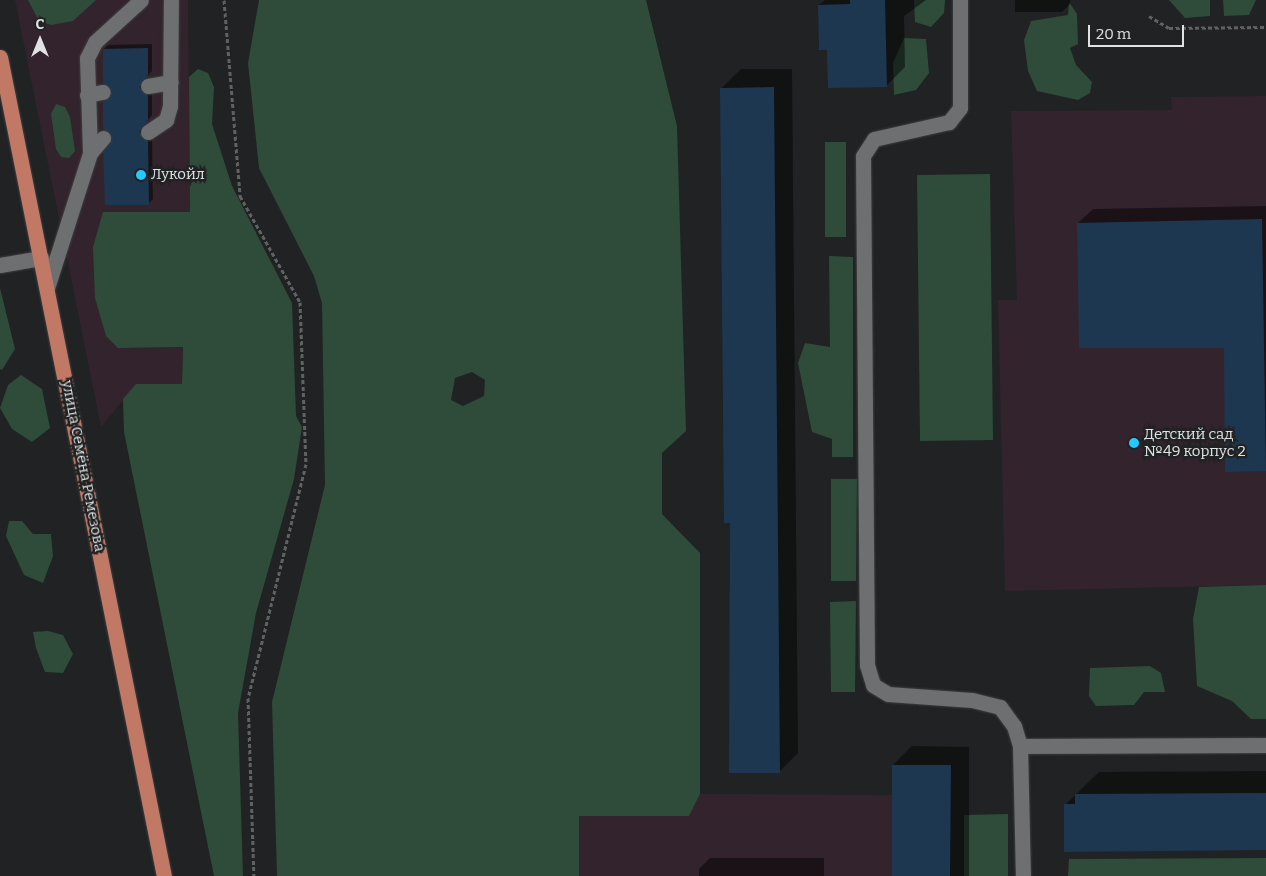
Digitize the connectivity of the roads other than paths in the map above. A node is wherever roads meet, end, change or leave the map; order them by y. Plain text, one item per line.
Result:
1 (141, 0) edge
2 (171, 0) edge
3 (960, 0) edge
4 (0, 57) edge
5 (171, 82) junction
6 (148, 86) dead end
7 (102, 92) dead end
8 (87, 95) junction
9 (148, 132) dead end
10 (103, 138) dead end
11 (90, 153) junction
12 (41, 258) junction
13 (0, 265) edge
14 (47, 288) junction
15 (1020, 746) junction
16 (1266, 746) edge
17 (164, 876) edge
18 (1023, 876) edge

1 - 8 lane
2 - 5 lane
3 - 15 lane
4 - 12 main road, улица Семёна Ремезова
5 - 6 lane
5 - 9 lane
7 - 8 lane
8 - 11 lane
10 - 11 lane
11 - 14 lane
12 - 13 lane
12 - 14 main road, улица Семёна Ремезова
14 - 17 main road, улица Семёна Ремезова
15 - 16 lane
15 - 18 lane

